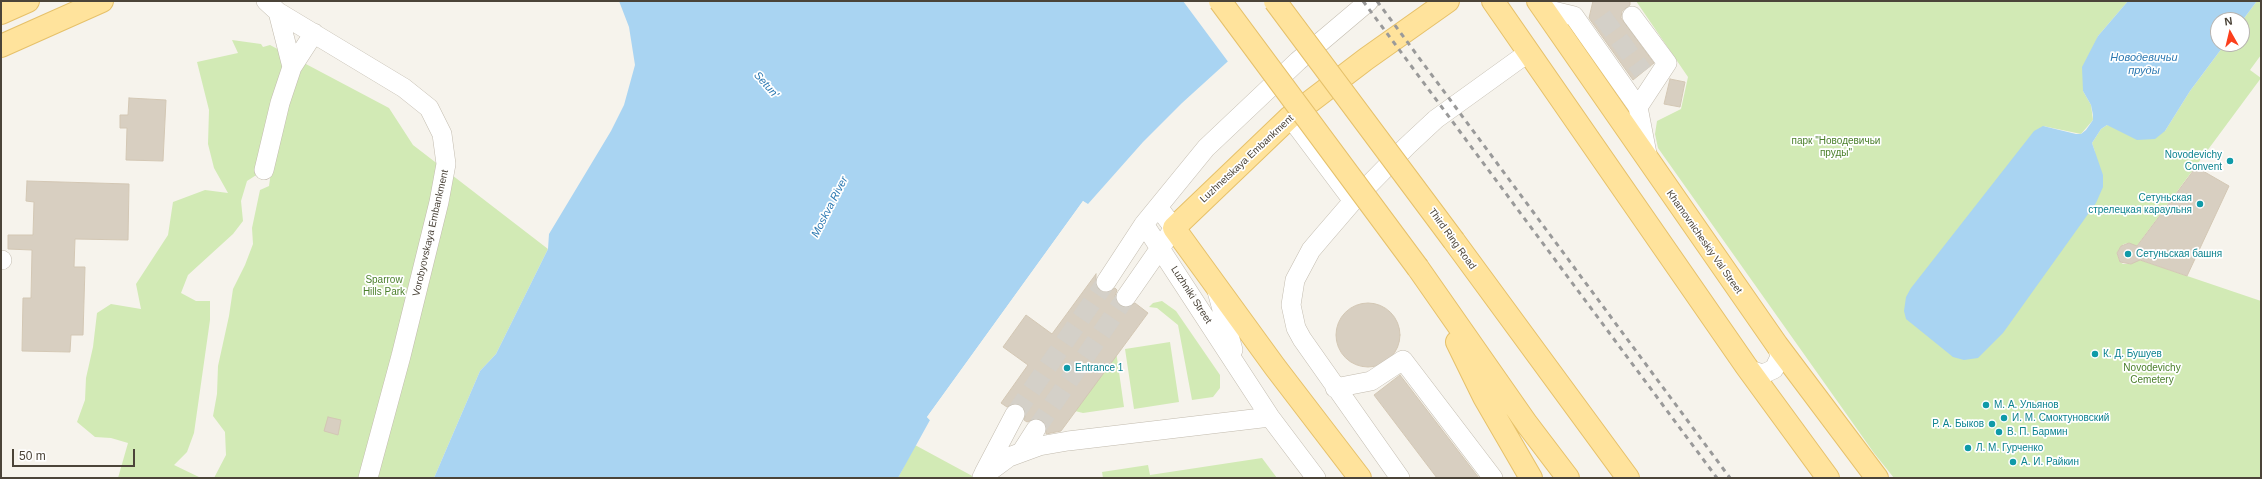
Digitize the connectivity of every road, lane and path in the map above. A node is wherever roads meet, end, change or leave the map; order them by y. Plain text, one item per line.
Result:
1 (28, 1) edge
2 (102, 1) edge
3 (1220, 1) edge
4 (1275, 1) edge
5 (1369, 1) edge
6 (1448, 1) edge
7 (1493, 1) edge
8 (1539, 3) edge
9 (272, 6) edge
10 (1, 13) edge
11 (1632, 16) dead end
12 (314, 32) junction
13 (1, 46) edge
14 (1529, 52) junction
15 (292, 67) junction
16 (1638, 108) junction
17 (1290, 117) junction
18 (1650, 164) junction
19 (264, 170) dead end
20 (1353, 201) junction
21 (1158, 207) junction
22 (1144, 224) junction
23 (1174, 228) junction
24 (1161, 249) junction
25 (1427, 280) junction
26 (1106, 282) tunnel mouth
27 (1216, 285) junction
28 (1126, 297) tunnel mouth
29 (1777, 345) junction
30 (1746, 366) junction
31 (1237, 367) junction
32 (1335, 388) junction
33 (1015, 414) tunnel mouth
34 (1270, 417) junction
35 (1036, 429) tunnel mouth
36 (1022, 451) junction
37 (368, 478) edge
38 (982, 478) edge
39 (1316, 478) edge
40 (1360, 478) edge
41 (1400, 478) edge
42 (1493, 478) edge
43 (1531, 478) edge
44 (1568, 478) edge
45 (1628, 478) edge
46 (1828, 478) edge
47 (1876, 478) edge

1 - 10 main road
2 - 13 main road
3 - 25 main road, bridge
4 - 45 main road, Third Ring Road, bridge
5 - 21 street
6 - 17 main road, Luzhnetskaya Embankment
7 - 14 main road
8 - 16 street
8 - 18 main road, Khamovnicheskiy Val Street
9 - 12 street, Vorobyovskaya Embankment
9 - 15 street
11 - 16 street
12 - 15 street
12 - 37 street, Vorobyovskaya Embankment
14 - 20 street
14 - 30 main road
15 - 19 street
16 - 18 street
17 - 20 street
17 - 23 main road, Luzhnetskaya Embankment
18 - 29 main road, Khamovnicheskiy Val Street
20 - 32 street
21 - 22 street
21 - 23 street
22 - 24 street, Luzhniki Street
22 - 26 street
23 - 24 street, Luzhnetskaya Embankment
23 - 27 main road
24 - 28 street, Luzhnetskaya Embankment
24 - 31 street, Luzhniki Street
25 - 43 main road
25 - 44 main road
27 - 31 street, Luzhniki Street
27 - 40 main road
29 - 30 street
29 - 47 main road, Khamovnicheskiy Val Street
30 - 46 main road
31 - 34 street, Luzhniki Street
32 - 41 street
32 - 42 street
33 - 38 street
34 - 36 street
34 - 39 street, Luzhniki Street
35 - 36 street
36 - 38 street

